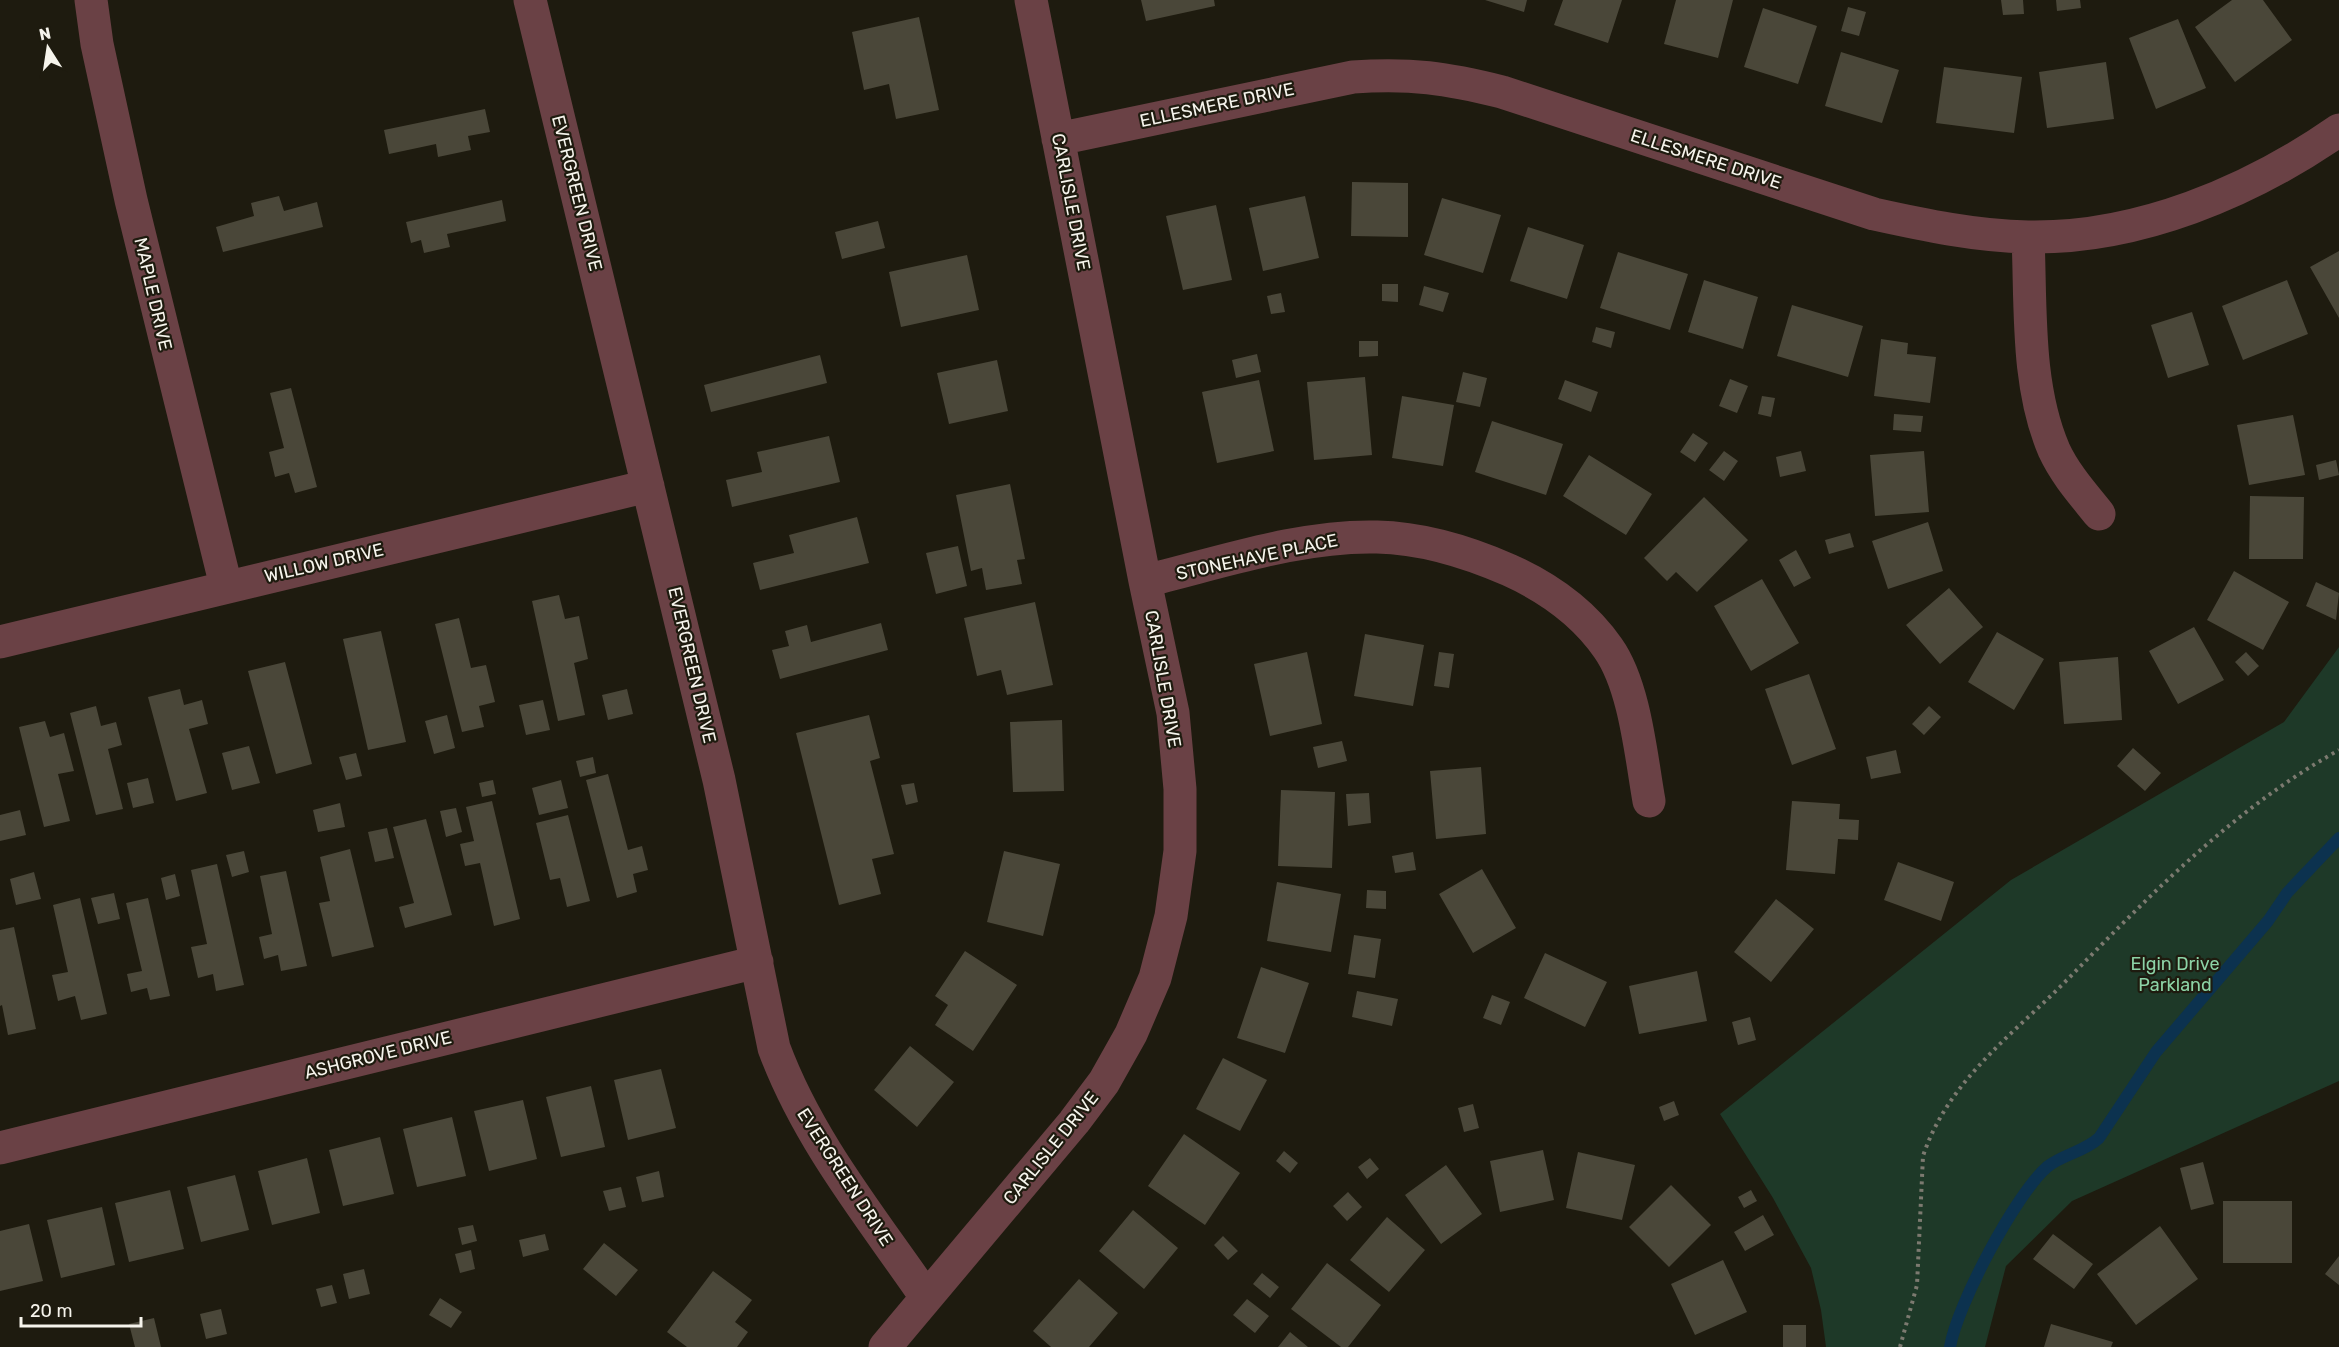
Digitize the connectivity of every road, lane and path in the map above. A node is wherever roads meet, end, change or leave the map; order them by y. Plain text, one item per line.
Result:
1 (91, 0) edge
2 (530, 0) edge
3 (1031, 0) edge
4 (2339, 130) edge
5 (1058, 139) junction
6 (2028, 237) junction
7 (648, 486) junction
8 (2099, 514) dead end
9 (1145, 581) junction
10 (226, 586) junction
11 (0, 642) edge
12 (2339, 750) edge
13 (1649, 801) dead end
14 (757, 962) junction
15 (0, 1148) edge
16 (926, 1297) junction
17 (885, 1347) edge
18 (1899, 1347) edge

1 - 10 street, MAPLE DRIVE
2 - 7 street, EVERGREEN DRIVE
3 - 5 street, CARLISLE DRIVE
4 - 6 street, ELLESMERE DRIVE
5 - 6 street, ELLESMERE DRIVE
5 - 9 street, CARLISLE DRIVE
6 - 8 street
7 - 10 street, WILLOW DRIVE
7 - 14 street, EVERGREEN DRIVE
9 - 13 street, STONEHAVE PLACE
9 - 16 street, CARLISLE DRIVE
10 - 11 street, WILLOW DRIVE
12 - 18 path
14 - 15 street, ASHGROVE DRIVE
14 - 16 street, EVERGREEN DRIVE
16 - 17 street, CARLISLE DRIVE

